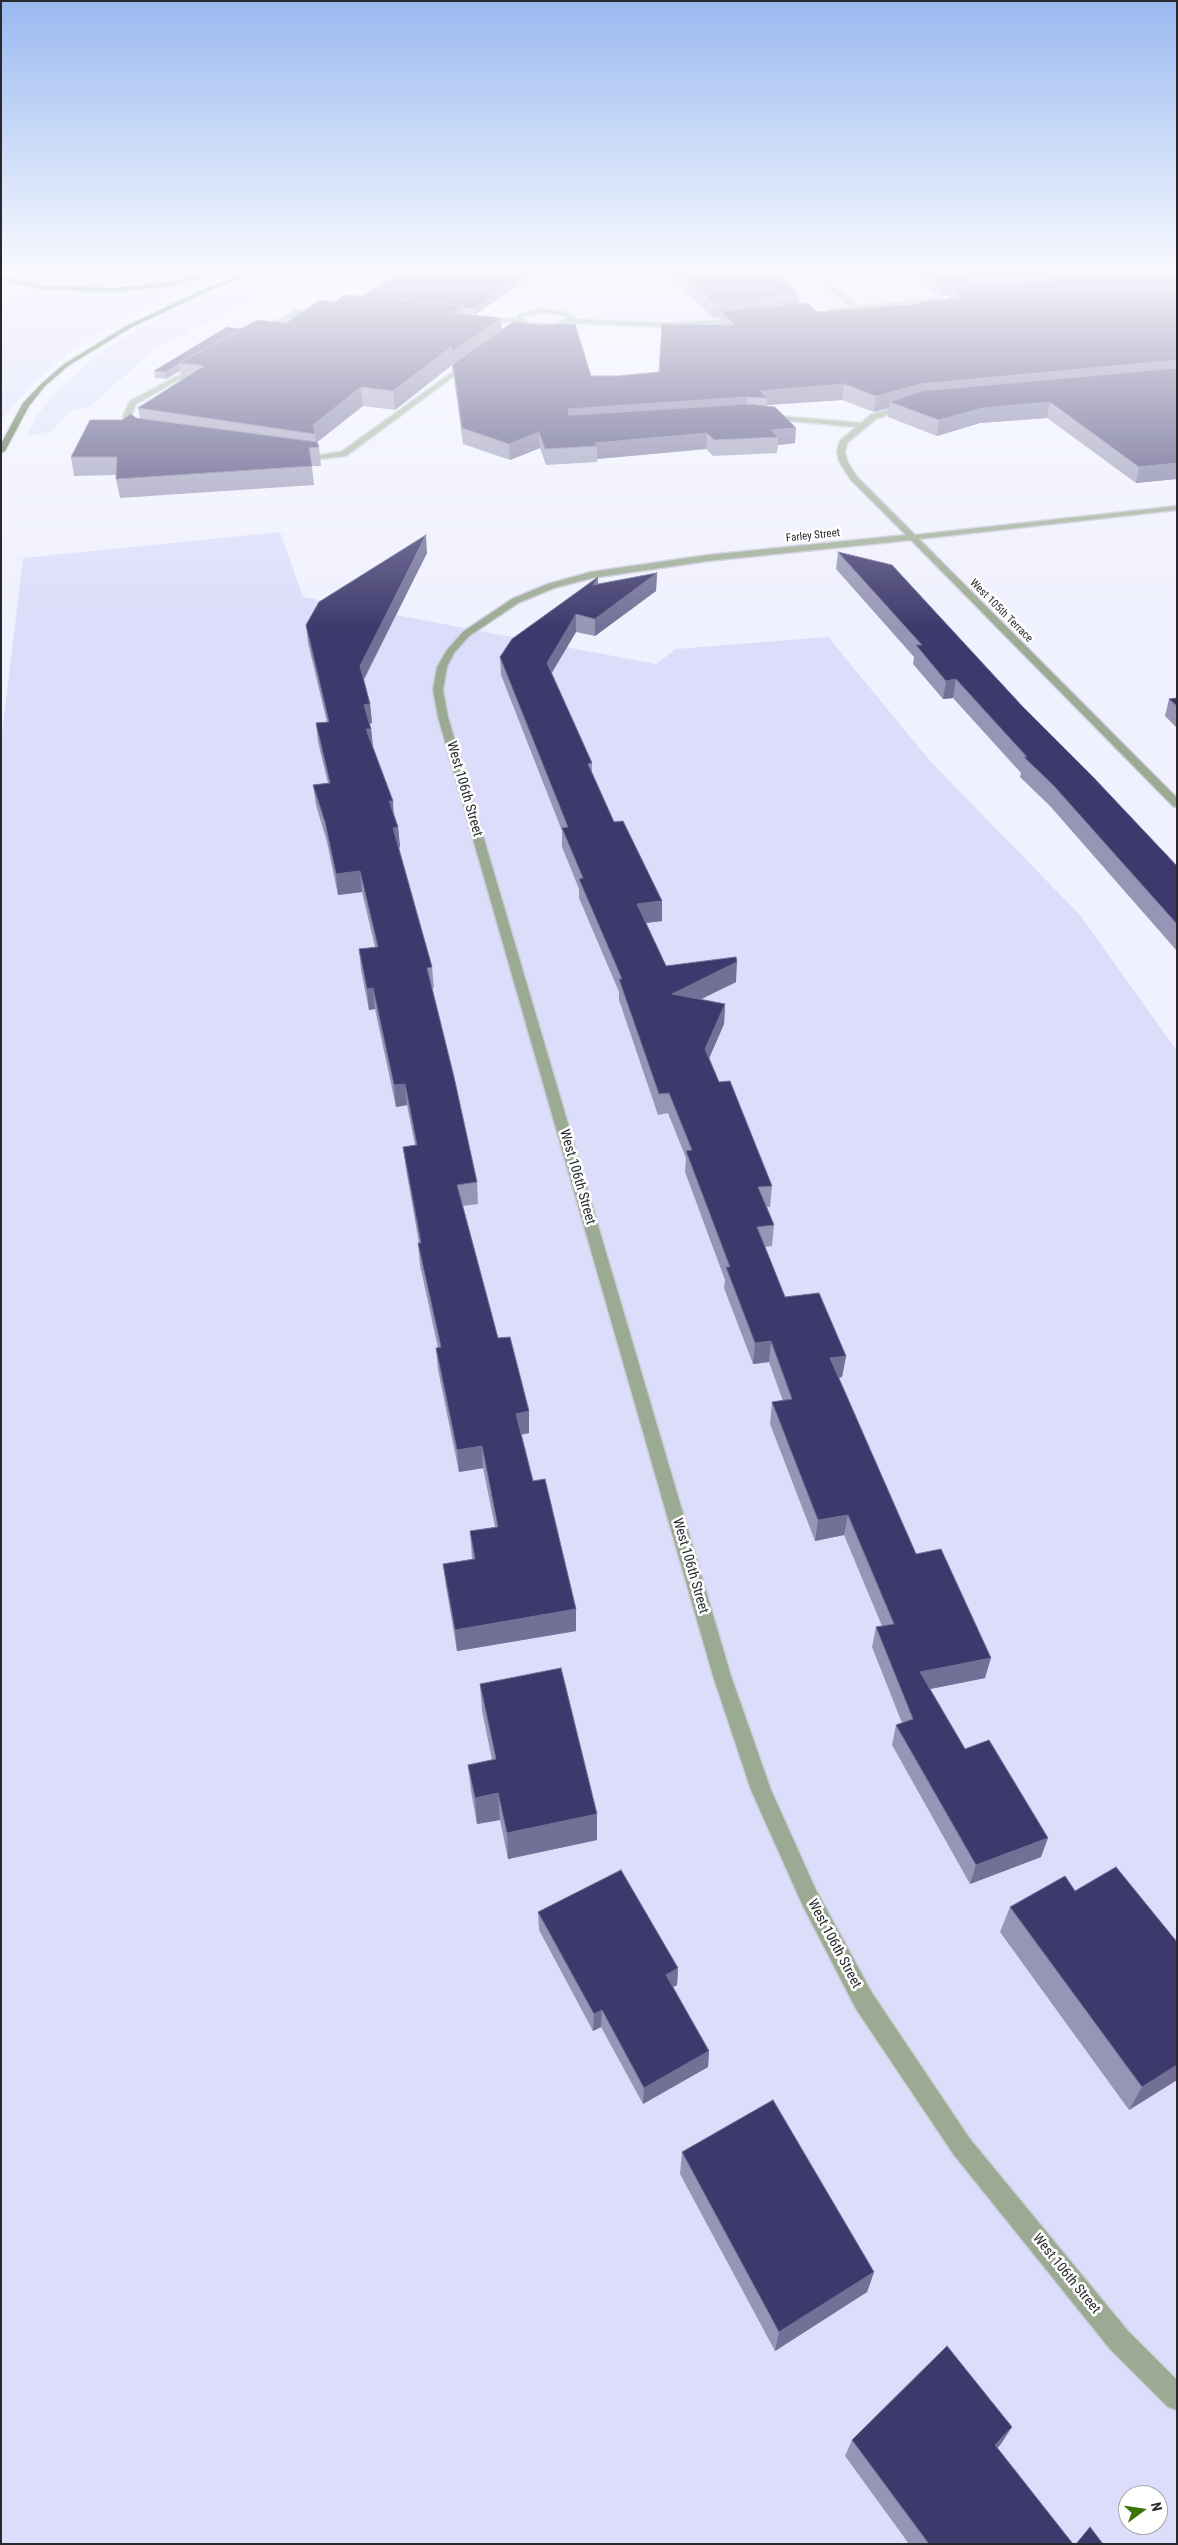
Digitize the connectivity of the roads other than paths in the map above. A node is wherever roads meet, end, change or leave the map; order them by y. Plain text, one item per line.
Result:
1 (38, 391) edge
2 (154, 391) edge
3 (431, 391) edge
4 (919, 403) edge
5 (762, 417) edge
6 (860, 426) junction
7 (148, 433) edge
8 (1, 452) edge
9 (290, 453) edge
10 (1177, 508) edge
11 (912, 537) junction
12 (466, 634) joint
13 (1177, 804) edge
14 (1177, 2398) edge

1 - 8 highway
2 - 7 street
3 - 9 street
4 - 6 street, West 105th Terrace
5 - 6 street
6 - 11 street, West 105th Terrace
10 - 11 street, Farley Street
11 - 12 street, Farley Street
11 - 13 street, West 105th Terrace
12 - 14 street, West 106th Street

